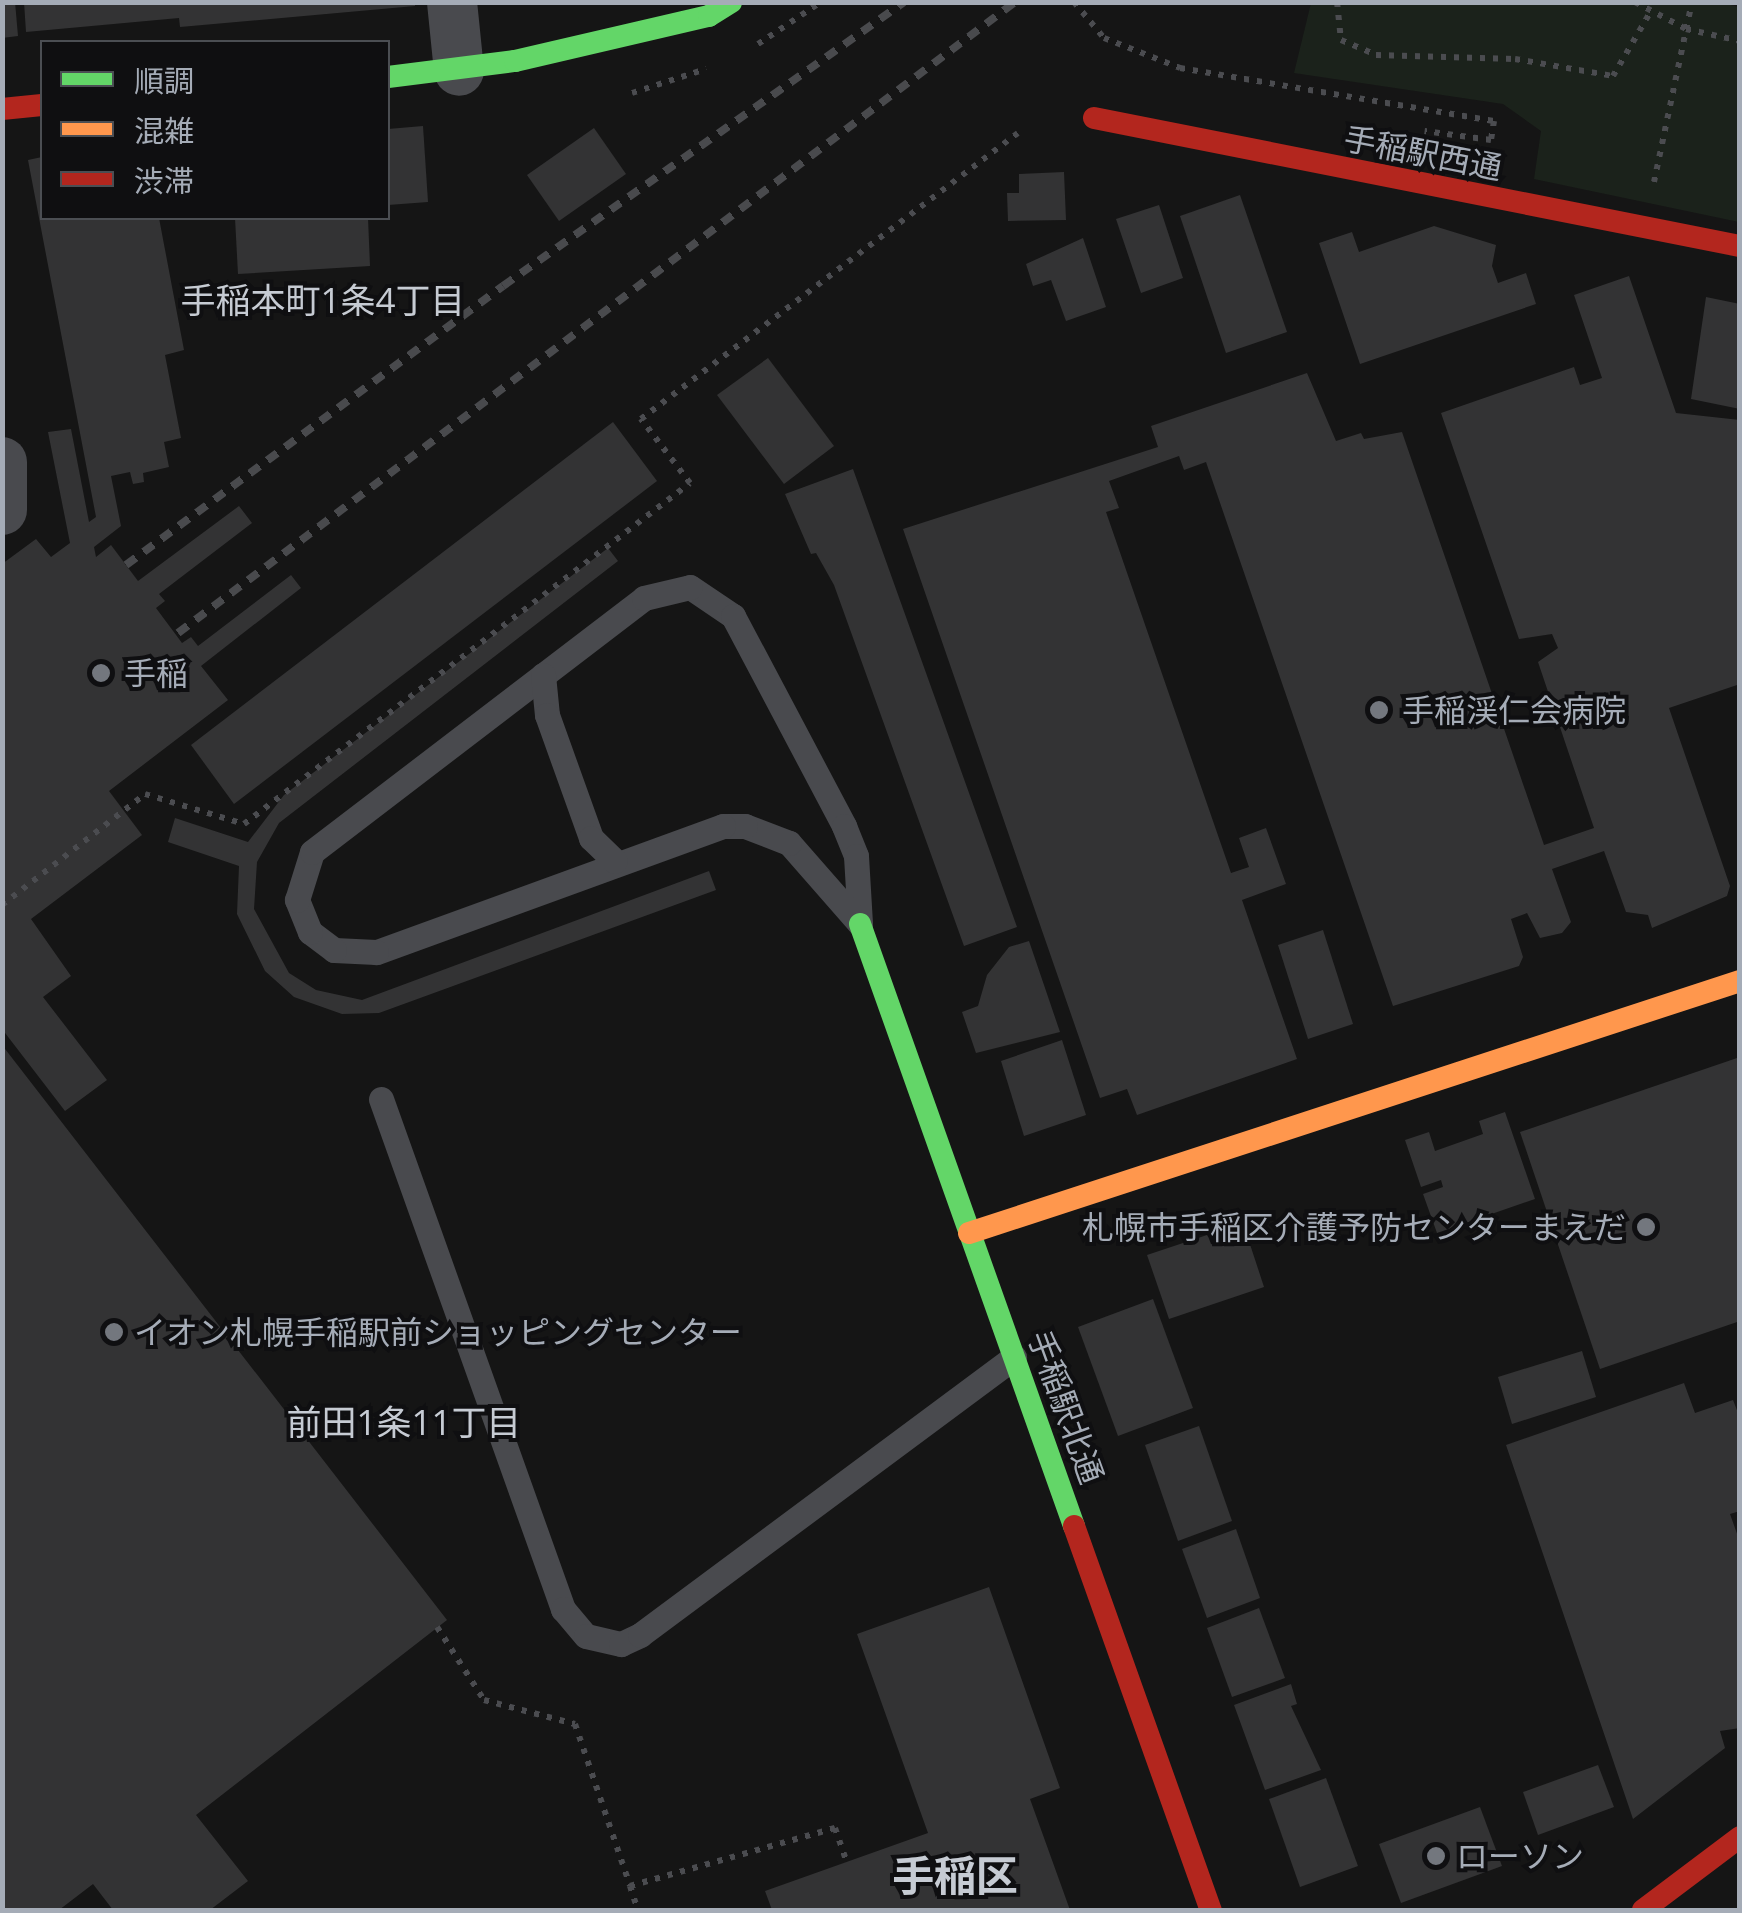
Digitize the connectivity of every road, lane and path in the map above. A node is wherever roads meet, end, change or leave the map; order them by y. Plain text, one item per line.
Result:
1 (452, 2) edge
2 (731, 2) edge
3 (1074, 2) edge
4 (1337, 2) edge
5 (1635, 2) edge
6 (1692, 2) edge
7 (1651, 11) junction
8 (1686, 29) junction
9 (1740, 41) edge
10 (459, 71) junction
11 (390, 77) edge
12 (40, 106) edge
13 (2, 109) edge
14 (1094, 118) dead end
15 (1415, 130) dead end
16 (1018, 133) dead end
17 (1650, 203) dead end
18 (1740, 246) edge
19 (2, 462) edge
20 (2, 510) edge
21 (543, 675) junction
22 (615, 861) junction
23 (2, 905) edge
24 (860, 924) junction
25 (1740, 981) edge
26 (381, 1099) dead end
27 (968, 1233) junction
28 (1014, 1357) junction
29 (437, 1627) dead end
30 (1740, 1837) edge
31 (847, 1862) dead end
32 (630, 1886) junction
33 (638, 1910) edge
34 (1212, 1910) edge
35 (1643, 1910) edge

1 - 10 street
2 - 10 street
3 - 15 path
4 - 7 path
5 - 7 path
6 - 8 path
7 - 8 path
8 - 9 path
8 - 17 path
10 - 11 street
12 - 13 street
14 - 18 street, 手稲駅西通
16 - 23 path
19 - 20 street
21 - 22 lane
21 - 22 lane
21 - 24 lane
22 - 24 lane
24 - 27 street, 手稲駅北通
25 - 27 street
26 - 28 lane
27 - 28 street, 手稲駅北通
28 - 34 street, 手稲駅北通
29 - 32 path
30 - 35 street
31 - 32 path
32 - 33 path

